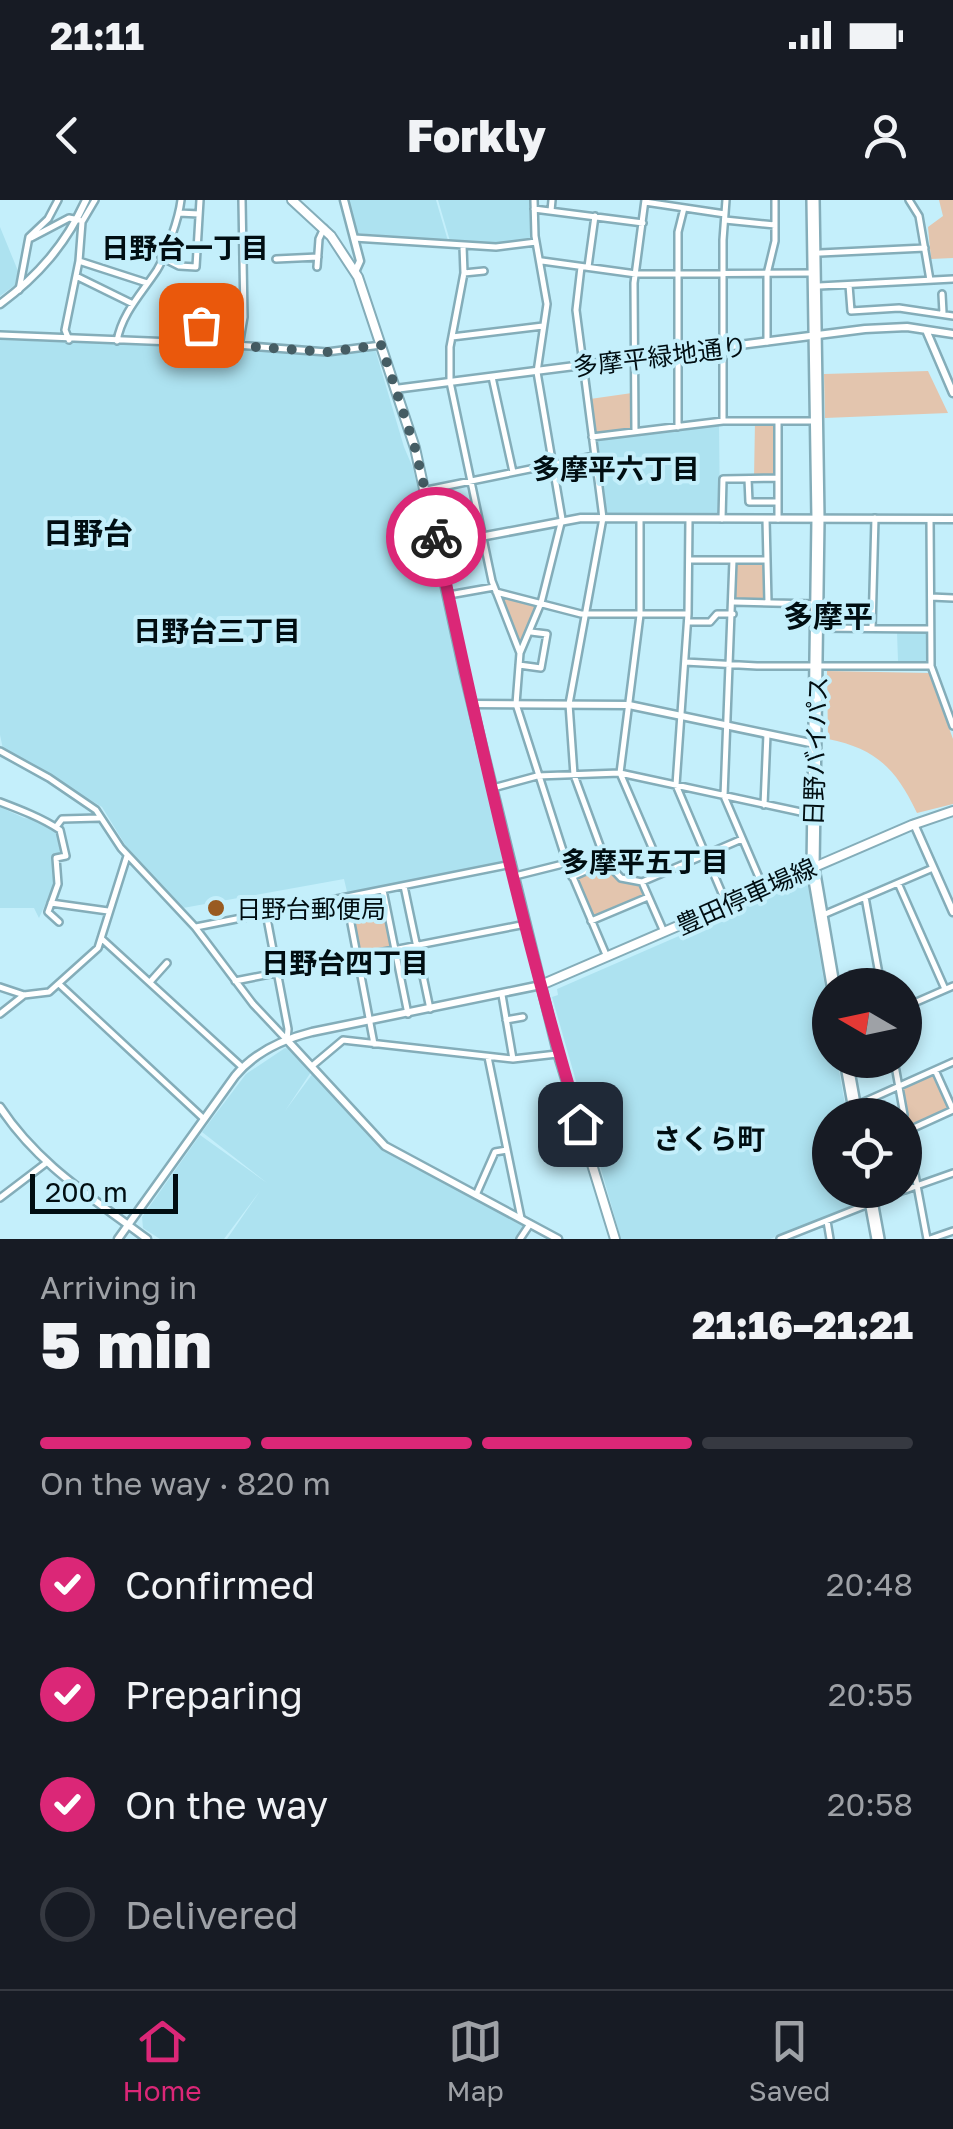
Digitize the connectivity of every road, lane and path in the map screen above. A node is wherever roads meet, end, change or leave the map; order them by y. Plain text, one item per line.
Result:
1 (58, 200) edge
2 (86, 200) edge
3 (94, 200) edge
4 (181, 200) edge
5 (200, 200) edge
6 (242, 200) edge
7 (292, 200) edge
8 (344, 200) edge
9 (534, 200) edge
10 (552, 200) edge
11 (726, 200) edge
12 (776, 200) edge
13 (816, 200) edge
14 (909, 200) edge
15 (645, 201) edge
16 (534, 208) junction
17 (684, 208) junction
18 (550, 211) junction
19 (179, 213) junction
20 (199, 214) junction
21 (595, 216) junction
22 (725, 217) junction
23 (80, 220) junction
24 (643, 223) junction
25 (775, 225) junction
26 (324, 228) junction
27 (354, 238) junction
28 (27, 241) junction
29 (536, 242) junction
30 (462, 246) junction
31 (925, 248) junction
32 (820, 253) junction
33 (162, 257) junction
34 (318, 257) junction
35 (276, 259) dead end
36 (79, 261) junction
37 (542, 261) junction
38 (317, 267) dead end
39 (584, 267) junction
40 (484, 271) dead end
41 (356, 272) junction
42 (464, 273) junction
43 (814, 273) junction
44 (636, 274) junction
45 (678, 274) junction
46 (723, 274) junction
47 (767, 274) junction
48 (76, 276) junction
49 (953, 279) edge
50 (930, 280) junction
51 (147, 283) junction
52 (848, 285) junction
53 (820, 286) junction
54 (19, 290) junction
55 (942, 294) dead end
56 (221, 299) junction
57 (243, 300) junction
58 (0, 304) edge
59 (133, 304) junction
60 (943, 314) junction
61 (953, 316) edge
62 (544, 326) junction
63 (925, 329) junction
64 (953, 334) edge
65 (0, 335) edge
66 (816, 335) junction
67 (452, 337) junction
68 (70, 340) junction
69 (116, 341) junction
70 (767, 342) junction
71 (202, 343) junction
72 (220, 344) junction
73 (381, 345) junction
74 (239, 346) junction
75 (723, 347) junction
76 (678, 353) junction
77 (634, 358) junction
78 (583, 366) junction
79 (537, 372) junction
80 (492, 377) junction
81 (450, 382) junction
82 (395, 389) junction
83 (953, 392) edge
84 (817, 420) junction
85 (778, 421) junction
86 (724, 422) junction
87 (678, 427) junction
88 (634, 432) junction
89 (592, 437) junction
90 (594, 456) junction
91 (553, 464) junction
92 (512, 472) junction
93 (748, 478) junction
94 (778, 478) junction
95 (472, 481) junction
96 (426, 490) junction
97 (778, 502) junction
98 (603, 518) junction
99 (640, 518) junction
100 (689, 518) junction
101 (875, 518) junction
102 (562, 519) junction
103 (722, 519) junction
104 (766, 519) junction
105 (778, 519) junction
106 (930, 519) junction
107 (953, 519) edge
108 (818, 520) junction
109 (482, 536) junction
110 (438, 544) junction
111 (689, 560) junction
112 (734, 560) junction
113 (767, 560) junction
114 (495, 589) junction
115 (449, 595) junction
116 (930, 597) junction
117 (953, 598) edge
118 (734, 602) junction
119 (541, 603) junction
120 (768, 603) junction
121 (817, 604) junction
122 (585, 614) junction
123 (688, 614) junction
124 (733, 614) junction
125 (640, 615) junction
126 (688, 622) junction
127 (817, 628) junction
128 (872, 628) junction
129 (930, 629) junction
130 (530, 631) junction
131 (520, 653) junction
132 (685, 662) junction
133 (519, 665) junction
134 (730, 666) junction
135 (818, 666) junction
136 (931, 666) junction
137 (472, 704) junction
138 (516, 704) junction
139 (569, 704) junction
140 (629, 705) junction
141 (682, 715) junction
142 (727, 726) junction
143 (953, 726) edge
144 (767, 734) junction
145 (814, 744) junction
146 (0, 750) edge
147 (620, 773) junction
148 (574, 774) junction
149 (537, 776) junction
150 (676, 785) junction
151 (493, 788) junction
152 (724, 796) junction
153 (0, 802) edge
154 (764, 804) junction
155 (953, 812) edge
156 (813, 815) junction
157 (100, 818) junction
158 (914, 824) junction
159 (56, 827) junction
160 (742, 838) junction
161 (706, 855) junction
162 (128, 856) junction
163 (606, 862) junction
164 (567, 863) junction
165 (512, 864) junction
166 (813, 868) junction
167 (934, 868) junction
168 (664, 873) junction
169 (514, 876) junction
170 (572, 877) junction
171 (642, 882) junction
172 (898, 883) junction
173 (404, 886) junction
174 (764, 889) junction
175 (382, 890) junction
176 (648, 897) junction
177 (865, 897) junction
178 (346, 898) junction
179 (52, 903) junction
180 (728, 906) junction
181 (109, 911) junction
182 (953, 912) edge
183 (266, 913) junction
184 (820, 916) junction
185 (592, 921) junction
186 (59, 922) dead end
187 (526, 924) junction
188 (195, 927) junction
189 (664, 932) junction
190 (102, 939) junction
191 (416, 946) junction
192 (395, 950) junction
193 (358, 957) junction
194 (608, 957) junction
195 (167, 963) dead end
196 (830, 968) edge
197 (878, 968) edge
198 (278, 972) junction
199 (235, 980) junction
200 (150, 982) junction
201 (59, 984) junction
202 (541, 985) junction
203 (953, 986) edge
204 (0, 987) edge
205 (945, 989) junction
206 (24, 995) junction
207 (502, 996) junction
208 (922, 999) edge
209 (430, 1010) junction
210 (0, 1014) edge
211 (408, 1014) junction
212 (523, 1017) dead end
213 (371, 1020) junction
214 (506, 1020) junction
215 (287, 1040) junction
216 (374, 1044) junction
217 (558, 1054) junction
218 (488, 1057) junction
219 (513, 1059) junction
220 (953, 1062) edge
221 (312, 1066) junction
222 (242, 1067) junction
223 (935, 1070) junction
224 (897, 1078) edge
225 (898, 1085) junction
226 (876, 1098) edge
227 (900, 1098) edge
228 (0, 1107) edge
229 (953, 1110) edge
230 (202, 1118) junction
231 (580, 1124) junction
232 (922, 1124) edge
233 (545, 1132) dead end
234 (507, 1150) junction
235 (46, 1163) junction
236 (953, 1173) edge
237 (922, 1184) edge
238 (476, 1195) junction
239 (0, 1198) edge
240 (849, 1208) edge
241 (872, 1208) edge
242 (921, 1208) edge
243 (521, 1218) junction
244 (827, 1221) junction
245 (128, 1224) junction
246 (530, 1224) junction
247 (953, 1231) edge
248 (118, 1239) edge
249 (147, 1239) edge
250 (520, 1239) edge
251 (558, 1239) edge
252 (615, 1239) edge
253 (782, 1239) edge
254 (830, 1239) edge
255 (878, 1239) edge
256 (928, 1239) edge

1 - 28 street
2 - 23 street
3 - 23 street
4 - 19 street
5 - 20 street
6 - 57 street
7 - 26 main road
8 - 27 street
9 - 16 street
10 - 18 street
11 - 22 street
12 - 25 street
13 - 32 highway, 日野バイパス
13 - 43 highway, 日野バイパス
14 - 31 street
15 - 17 street
15 - 24 street
16 - 18 street
16 - 29 street
17 - 22 street
17 - 45 street
18 - 21 street
19 - 20 street
19 - 33 street
20 - 33 street
21 - 24 street
21 - 39 street
22 - 25 street
22 - 46 street
23 - 28 street
23 - 36 street
23 - 54 street
24 - 44 street
25 - 47 street
26 - 34 street
26 - 41 main road
27 - 30 street
27 - 41 street
28 - 54 street
29 - 30 street
29 - 37 street
30 - 42 street
31 - 32 street
31 - 50 street
32 - 53 highway, 日野バイパス
33 - 51 street
34 - 35 street
34 - 38 street
36 - 48 street
36 - 51 street
37 - 39 street
37 - 62 street
39 - 44 street
39 - 78 street
40 - 42 street
41 - 73 main road
42 - 67 street
43 - 47 street
43 - 66 highway, 日野バイパス
44 - 45 street
44 - 77 street
45 - 46 street
45 - 76 street
46 - 47 street
46 - 75 street
47 - 70 street
48 - 59 street
48 - 68 street
49 - 50 street
50 - 52 street
51 - 59 street
52 - 53 street
52 - 60 street
53 - 66 highway, 日野バイパス
54 - 58 street
55 - 60 street
56 - 57 street
56 - 71 street
56 - 72 street
57 - 74 street
59 - 69 street
60 - 61 street
62 - 67 street
62 - 79 street
63 - 64 street, 多摩平緑地通り
63 - 66 street, 多摩平緑地通り
63 - 83 street
65 - 68 street
66 - 70 street, 多摩平緑地通り
66 - 84 highway, 日野バイパス
67 - 81 street
68 - 69 street
69 - 71 street
70 - 75 street, 多摩平緑地通り
71 - 72 street
72 - 74 street
73 - 74 street
73 - 82 main road
75 - 76 street, 多摩平緑地通り
75 - 86 street
76 - 77 street, 多摩平緑地通り
76 - 87 street
77 - 78 street, 多摩平緑地通り
77 - 88 street
78 - 79 street, 多摩平緑地通り
78 - 89 street
79 - 80 street, 多摩平緑地通り
79 - 91 street
80 - 81 street, 多摩平緑地通り
80 - 92 street
81 - 82 street, 多摩平緑地通り
81 - 95 street
82 - 96 main road
84 - 85 street
84 - 108 highway, 日野バイパス
85 - 86 street
85 - 94 street
86 - 87 street
87 - 88 street
88 - 89 street
89 - 90 street
90 - 91 street
90 - 98 street
91 - 92 street
91 - 102 street
92 - 95 street
93 - 94 street
93 - 97 street
93 - 103 street
94 - 97 street
95 - 96 street
95 - 109 street
96 - 110 main road
97 - 105 street
98 - 99 street
98 - 102 street
98 - 122 street
99 - 100 street
99 - 125 street
100 - 103 street
100 - 111 street
101 - 106 street
101 - 108 street
101 - 128 street
102 - 109 street
102 - 119 street
103 - 104 street
104 - 105 street
104 - 113 street
105 - 108 street
106 - 107 street
106 - 116 street
108 - 121 highway, 日野バイパス
109 - 110 street
109 - 114 street
110 - 115 main road
111 - 112 street
111 - 123 street
112 - 113 street
112 - 118 street
113 - 120 street
114 - 115 street
114 - 119 street
114 - 131 street
115 - 137 main road
116 - 117 street
116 - 129 street
118 - 120 street
118 - 124 street
119 - 122 street
119 - 130 street
120 - 121 street
121 - 127 highway, 日野バイパス
122 - 125 street
122 - 139 street
123 - 125 street
123 - 126 street
124 - 126 street
124 - 134 street
125 - 140 street
126 - 132 street
127 - 128 street
127 - 135 highway, 日野バイパス
128 - 129 street
129 - 136 street
130 - 131 street
130 - 133 street
131 - 133 street
132 - 134 street
132 - 141 street
133 - 138 street
134 - 135 street
134 - 142 street
135 - 136 street
135 - 145 highway, 日野バイパス
136 - 143 street
137 - 138 street
137 - 151 main road
138 - 139 street
138 - 149 street
139 - 140 street
139 - 148 street
140 - 141 street
140 - 147 street
141 - 142 street
141 - 150 street
142 - 144 street
142 - 152 street
144 - 145 street
144 - 154 street
145 - 156 highway, 日野バイパス
146 - 157 street
147 - 148 street
147 - 150 street
147 - 168 street
148 - 149 street
148 - 163 street
149 - 151 street
149 - 164 street
150 - 152 street
150 - 161 street
151 - 165 main road
152 - 154 street
152 - 160 street
153 - 159 street
154 - 156 street
155 - 158 main road, 豊田停車場線
156 - 166 highway, 日野バイパス
157 - 159 street
157 - 162 street
158 - 166 main road, 豊田停車場線
158 - 167 street
159 - 179 street
160 - 161 street
160 - 174 street
161 - 168 street
161 - 180 street
162 - 181 street
162 - 188 street
163 - 170 street
163 - 171 street
164 - 169 street
164 - 170 street
165 - 169 main road
165 - 173 street
166 - 174 main road, 豊田停車場線
166 - 184 highway, 日野バイパス
167 - 172 street
167 - 182 street
168 - 171 street
169 - 187 main road
170 - 185 street
171 - 176 street
172 - 177 street
172 - 205 street
173 - 175 street
173 - 191 street
174 - 180 main road, 豊田停車場線
175 - 178 street
175 - 192 street
176 - 185 street
176 - 189 street
177 - 184 street
177 - 197 street
178 - 183 street
178 - 193 street
179 - 181 street
179 - 186 street
180 - 189 main road, 豊田停車場線
181 - 190 street
183 - 188 street
183 - 198 street
184 - 196 highway, 日野バイパス
185 - 194 street
187 - 191 street
187 - 202 main road
188 - 199 street
189 - 194 main road, 豊田停車場線
190 - 200 street
190 - 201 street
191 - 192 street
191 - 209 street
192 - 193 street
192 - 211 street
193 - 198 street
193 - 213 street
194 - 202 main road, 豊田停車場線
195 - 200 street
198 - 199 street
198 - 215 street
199 - 215 street
200 - 222 street
201 - 206 street
201 - 230 street
202 - 207 street
202 - 217 main road
203 - 205 street
204 - 206 street
205 - 208 street
206 - 210 street
207 - 209 street
207 - 214 street
209 - 211 street
211 - 213 street
212 - 214 street
213 - 215 street
213 - 216 street
214 - 219 street
215 - 221 street
215 - 222 street
216 - 218 street
216 - 221 street
217 - 219 street
217 - 231 main road
218 - 219 street
218 - 234 street
220 - 223 street
221 - 238 street
222 - 230 street
223 - 225 street
223 - 229 street
224 - 225 street
225 - 226 street
225 - 227 street
228 - 235 street
229 - 232 street
230 - 245 street
231 - 233 street
231 - 252 main road
234 - 238 street
234 - 243 street
235 - 239 street
235 - 245 street
236 - 237 street
238 - 243 street
240 - 244 street
241 - 255 highway
242 - 256 street
243 - 246 street
244 - 253 street
244 - 254 street
245 - 248 street
245 - 249 street
246 - 250 street
246 - 251 street
247 - 256 street

